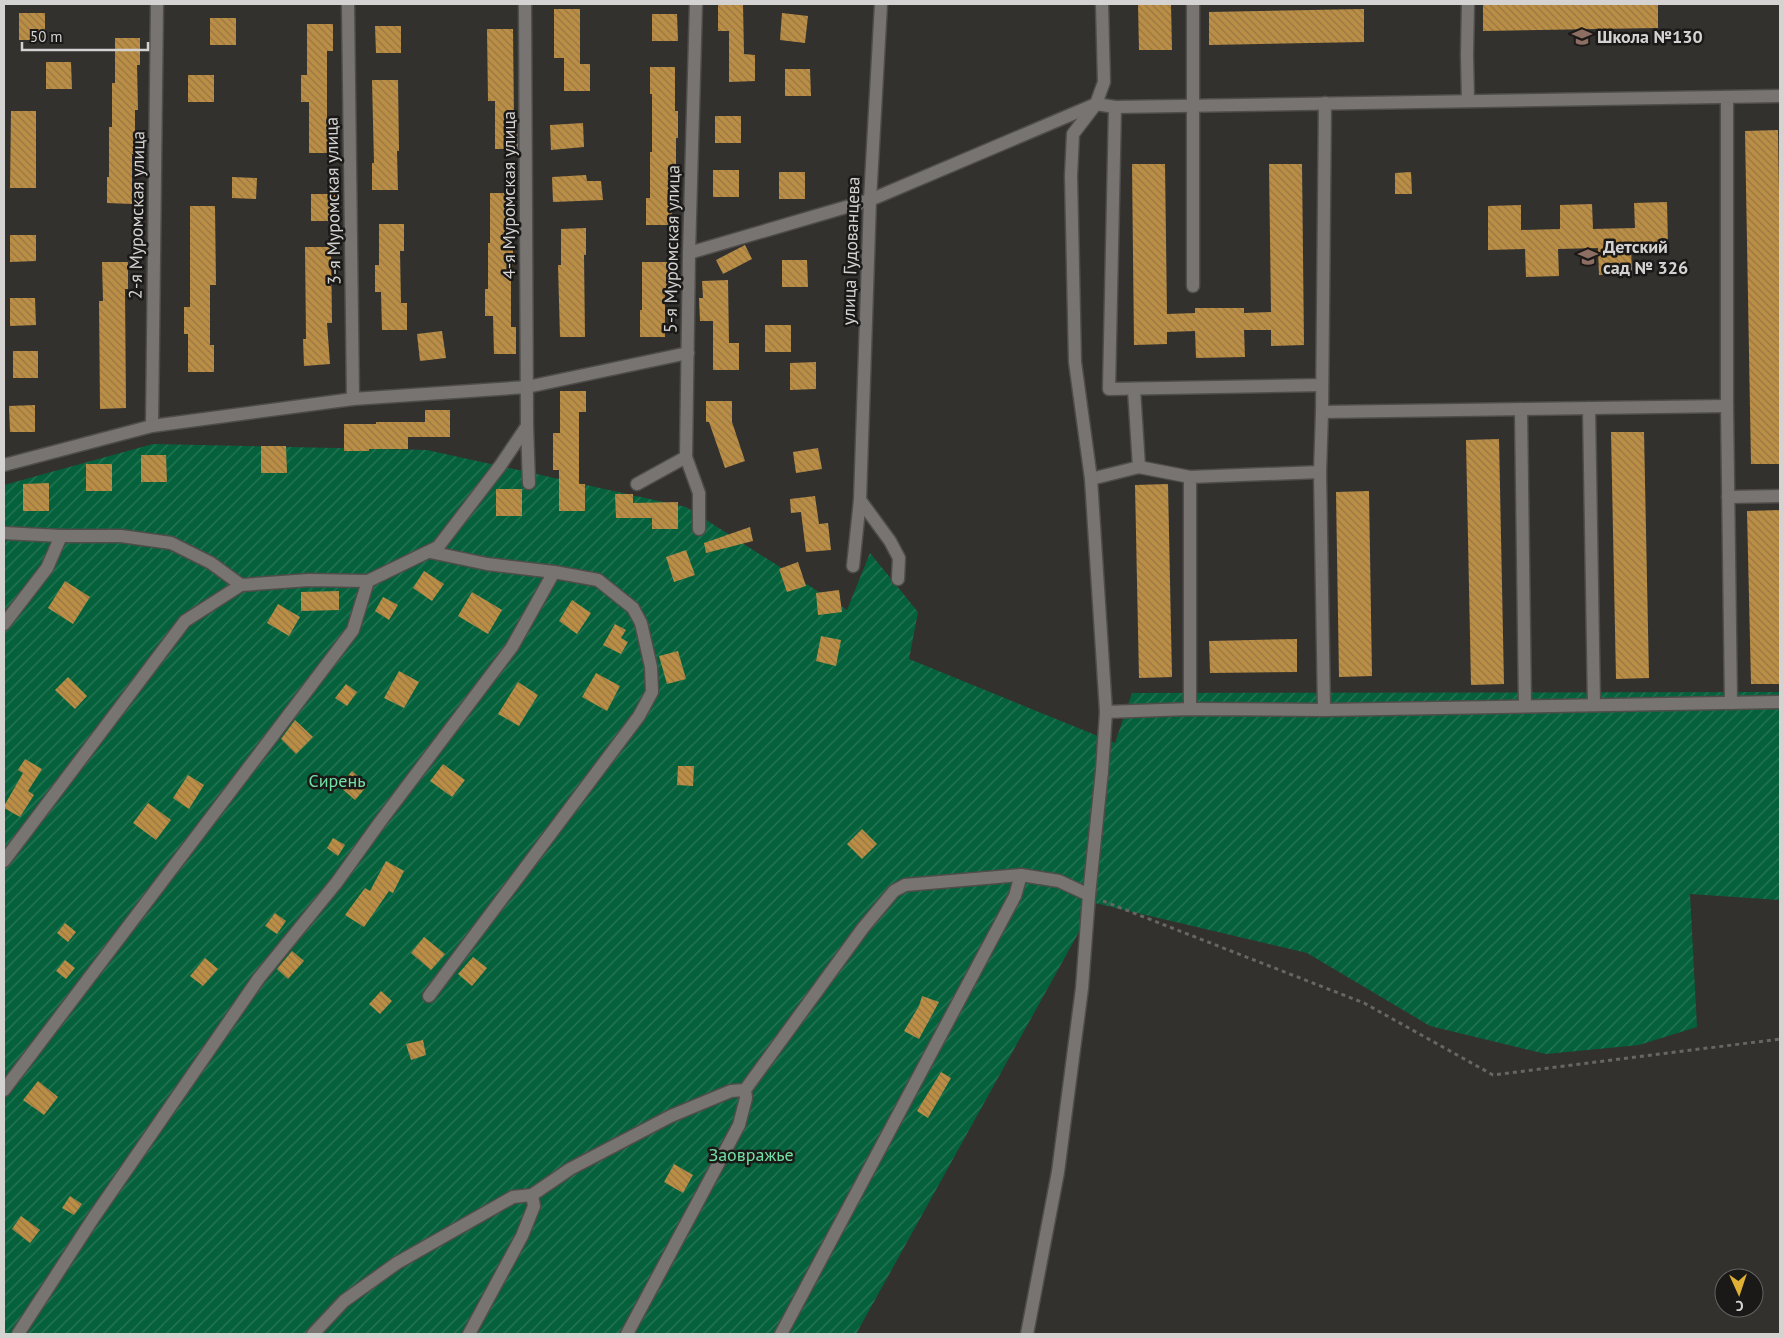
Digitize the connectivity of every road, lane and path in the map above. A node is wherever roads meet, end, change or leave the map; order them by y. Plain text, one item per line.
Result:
1 (157, 4) edge
2 (348, 4) edge
3 (526, 4) edge
4 (696, 4) edge
5 (880, 4) edge
6 (1102, 4) edge
7 (1193, 4) edge
8 (1468, 4) edge
9 (1780, 96) edge
10 (1727, 97) junction
11 (1468, 101) junction
12 (1325, 103) junction
13 (1096, 104) junction
14 (1192, 106) junction
15 (1116, 107) junction
16 (870, 200) junction
17 (689, 253) junction
18 (1193, 286) dead end
19 (688, 353) junction
20 (1321, 385) junction
21 (527, 387) junction
22 (1134, 389) junction
23 (354, 398) junction
24 (1726, 406) junction
25 (1589, 408) junction
26 (1521, 409) junction
27 (1322, 412) junction
28 (152, 426) junction
29 (528, 426) junction
30 (686, 457) junction
31 (4, 465) edge
32 (1140, 467) junction
33 (1320, 472) junction
34 (1190, 477) junction
35 (1092, 479) junction
36 (530, 483) dead end
37 (637, 484) dead end
38 (1780, 496) edge
39 (1728, 497) junction
40 (860, 500) junction
41 (699, 529) dead end
42 (4, 533) edge
43 (61, 536) junction
44 (430, 552) junction
45 (854, 566) dead end
46 (554, 572) junction
47 (898, 579) dead end
48 (368, 581) junction
49 (241, 585) junction
50 (4, 624) edge
51 (1731, 702) junction
52 (1780, 702) edge
53 (1594, 705) junction
54 (1525, 706) junction
55 (1190, 709) junction
56 (1324, 710) junction
57 (1106, 712) junction
58 (4, 860) edge
59 (1021, 875) junction
60 (1089, 895) junction
61 (429, 996) dead end
62 (1780, 1039) edge
63 (4, 1090) edge
64 (745, 1090) junction
65 (532, 1194) junction
66 (18, 1334) edge
67 (312, 1334) edge
68 (469, 1334) edge
69 (627, 1334) edge
70 (781, 1334) edge
71 (1027, 1334) edge

1 - 28 street, 2-я Муромская улица
2 - 23 street, 3-я Муромская улица
3 - 21 street, 4-я Муромская улица
4 - 17 street, 5-я Муромская улица
5 - 16 street, улица Гудованцева
6 - 13 street
7 - 14 street
8 - 11 street
9 - 10 street
10 - 11 street
10 - 24 street
11 - 12 street
12 - 14 street
12 - 20 street
13 - 15 street
13 - 16 street
13 - 35 street
14 - 15 street
14 - 18 street
15 - 22 street
16 - 17 street
16 - 40 street, улица Гудованцева
17 - 19 street, 5-я Муромская улица
19 - 21 street
19 - 30 street, 5-я Муромская улица
20 - 22 street
20 - 27 street
21 - 23 street
21 - 29 street, 4-я Муромская улица
22 - 32 street
23 - 28 street
24 - 25 street
24 - 39 street
25 - 26 street
25 - 53 street
26 - 27 street
26 - 54 street
27 - 33 street
28 - 31 street
29 - 36 street, 4-я Муромская улица
29 - 44 street
30 - 37 street
30 - 41 street, 5-я Муромская улица
32 - 34 street
32 - 35 street
33 - 34 street
33 - 56 street
34 - 55 street
35 - 57 street
38 - 39 street
39 - 51 street
40 - 45 street, улица Гудованцева
40 - 47 street
42 - 43 street
43 - 49 street
43 - 50 street
44 - 46 street
44 - 48 street
46 - 61 street
46 - 66 street
48 - 49 street
48 - 63 street
49 - 58 street
51 - 52 street
51 - 53 street
53 - 54 street
54 - 56 street
55 - 56 street
55 - 57 street
57 - 60 street
59 - 60 street
59 - 64 street
59 - 70 street
60 - 62 path
60 - 71 street
64 - 65 street
64 - 69 street
65 - 67 street
65 - 68 street

